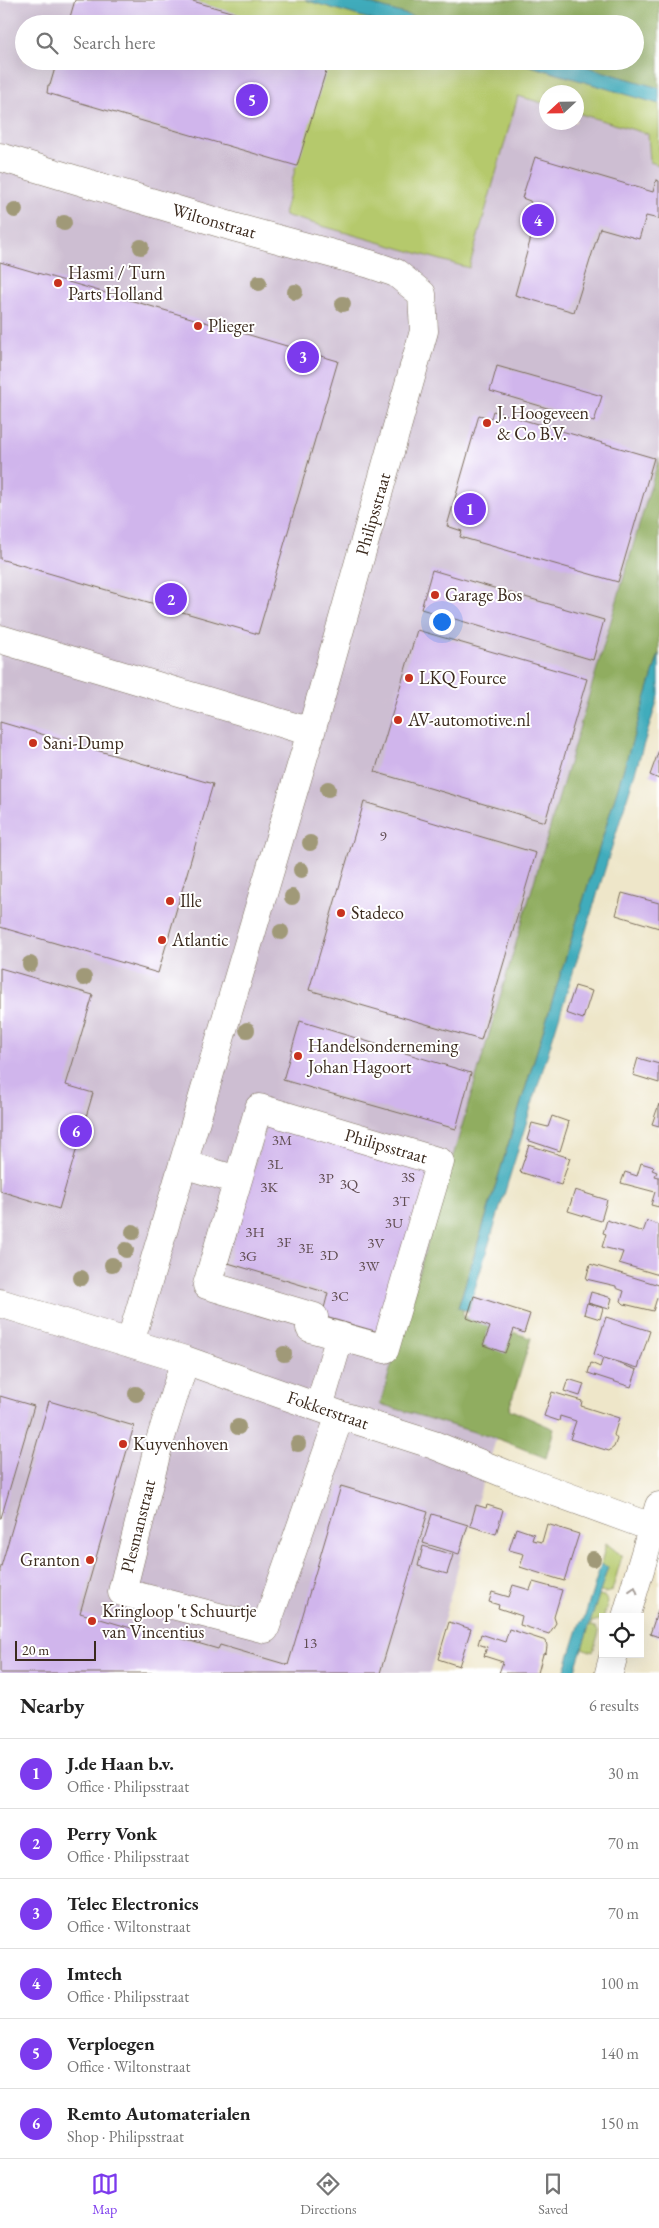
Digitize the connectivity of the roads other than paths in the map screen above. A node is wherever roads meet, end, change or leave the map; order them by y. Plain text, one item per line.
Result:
1 (0, 157) edge
2 (422, 294) joint
3 (0, 639) edge
4 (311, 732) junction
5 (183, 1164) junction
6 (238, 1180) junction
7 (0, 1302) edge
8 (340, 1336) junction
9 (130, 1343) junction
10 (185, 1360) junction
11 (330, 1411) junction
12 (657, 1521) edge
13 (627, 1613) edge
14 (613, 1658) edge
15 (609, 1673) edge

1 - 2 street, Wiltonstraat
2 - 4 street, Philipsstraat
3 - 4 street
4 - 5 street, Philipsstraat
5 - 6 street
5 - 9 street, Philipsstraat
6 - 8 street, Philipsstraat
6 - 8 street, Philipsstraat
7 - 9 street, Fokkerstraat
8 - 11 street
9 - 10 street, Fokkerstraat
10 - 11 street, Fokkerstraat
10 - 11 street, Plesmanstraat
11 - 12 street, Fokkerstraat
13 -> 12 street
14 - 15 street

